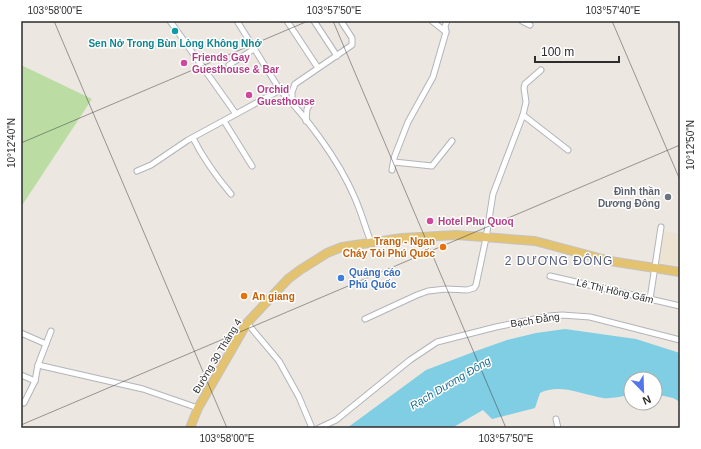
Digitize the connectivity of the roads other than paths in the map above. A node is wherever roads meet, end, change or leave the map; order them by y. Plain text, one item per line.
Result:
1 (170, 21) edge
2 (237, 21) edge
3 (287, 21) edge
4 (314, 21) edge
5 (341, 21) edge
6 (432, 21) edge
7 (447, 21) edge
8 (522, 21) edge
9 (530, 25) dead end
10 (446, 32) junction
11 (254, 49) junction
12 (337, 56) junction
13 (229, 65) dead end
14 (318, 68) junction
15 (541, 70) dead end
16 (280, 90) junction
17 (312, 101) dead end
18 (292, 103) junction
19 (236, 114) junction
20 (523, 115) junction
21 (224, 120) junction
22 (306, 121) junction
23 (193, 138) junction
24 (452, 141) dead end
25 (568, 150) dead end
26 (394, 162) junction
27 (252, 166) dead end
28 (392, 170) dead end
29 (137, 171) dead end
30 (231, 194) dead end
31 (661, 227) dead end
32 (486, 238) junction
33 (371, 242) junction
34 (655, 269) junction
35 (680, 272) edge
36 (550, 276) dead end
37 (650, 299) junction
38 (680, 306) edge
39 (365, 319) dead end
40 (247, 323) junction
41 (51, 331) dead end
42 (21, 333) edge
43 (680, 340) edge
44 (46, 344) junction
45 (38, 365) junction
46 (21, 375) edge
47 (35, 381) junction
48 (24, 403) dead end
49 (198, 408) junction
50 (556, 419) dead end
51 (190, 428) edge
52 (312, 428) edge
53 (319, 428) edge
54 (558, 428) edge

1 - 19 street
2 - 11 street
3 - 14 street
4 - 12 street
5 - 12 street
6 - 10 street
7 - 10 street
8 - 9 street
10 - 26 street
11 - 13 street
11 - 16 street
12 - 14 street
14 - 18 street
15 - 20 street
16 - 18 street
16 - 19 street
17 - 22 street
18 - 22 street
19 - 21 street
20 - 25 street
20 - 32 street
21 - 23 street
21 - 27 street
22 - 33 street
23 - 29 street
23 - 30 street
24 - 26 street
26 - 28 street
31 - 34 street
32 - 33 main road, Đường 30 Tháng 4
32 - 34 main road, Đường 30 Tháng 4
32 - 39 street
33 - 40 main road, Đường 30 Tháng 4
34 - 35 main road, Đường 30 Tháng 4
34 - 37 street
36 - 37 street, Lê Thị Hồng Gấm
37 - 38 street, Lê Thị Hồng Gấm
40 - 49 main road, Đường 30 Tháng 4
40 - 52 street
41 - 44 street
42 - 44 street
43 - 53 street, Bạch Đằng
44 - 45 street
45 - 47 street
45 - 49 street
46 - 47 street
47 - 48 street
49 - 51 main road, Đường 30 Tháng 4
50 - 54 street

